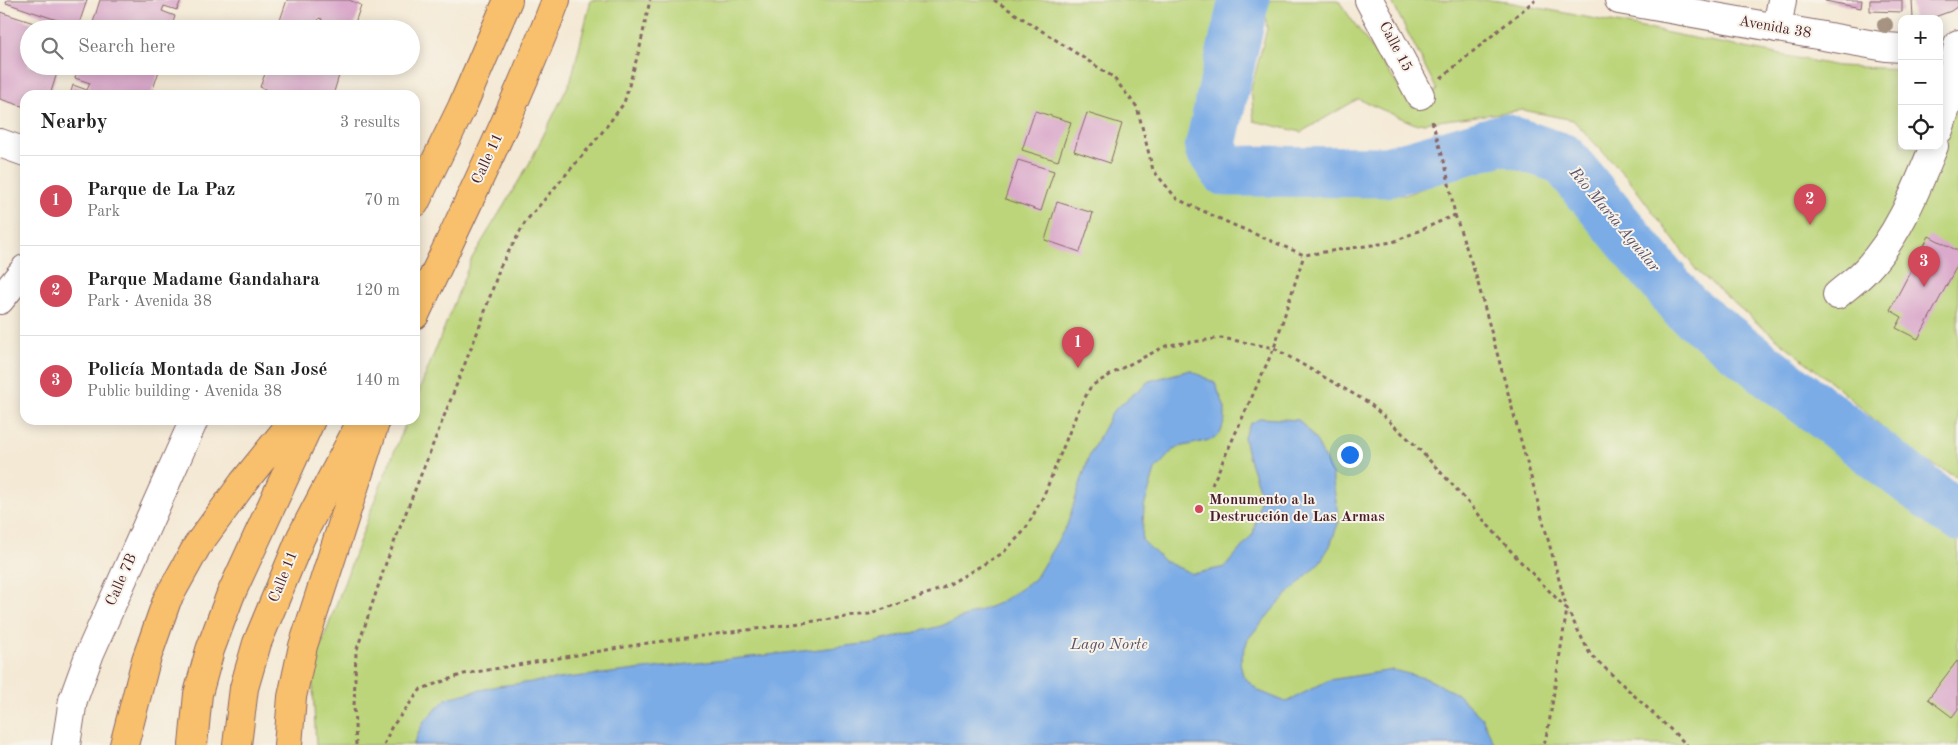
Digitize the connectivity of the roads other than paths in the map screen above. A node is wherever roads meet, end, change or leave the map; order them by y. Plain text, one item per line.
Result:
1 (508, 0) edge
2 (556, 0) edge
3 (1370, 0) edge
4 (1619, 0) edge
5 (1782, 0) edge
6 (1777, 28) junction
7 (1958, 35) edge
8 (1943, 40) edge
9 (1958, 44) edge
10 (1898, 48) edge
11 (1426, 106) road end
12 (1943, 118) edge
13 (0, 143) edge
14 (20, 150) edge
15 (1932, 150) edge
16 (420, 193) edge
17 (20, 275) edge
18 (1837, 295) dead end
19 (0, 300) edge
20 (420, 304) edge
21 (192, 425) edge
22 (290, 425) edge
23 (309, 425) edge
24 (359, 425) edge
25 (374, 425) edge
26 (66, 745) edge
27 (124, 745) edge
28 (193, 745) edge
29 (237, 745) edge
30 (288, 745) edge

1 - 16 main road
2 - 20 main road, Calle 11
3 - 11 street, Calle 15
4 - 6 street, Avenida 38
5 - 6 street
6 - 10 street, Avenida 38
7 - 8 street
9 - 12 street
13 - 14 street
15 - 18 street
17 - 19 street
21 - 26 street, Calle 7B
22 - 27 main road
23 - 28 main road
24 - 29 main road, Calle 11
25 - 30 main road

